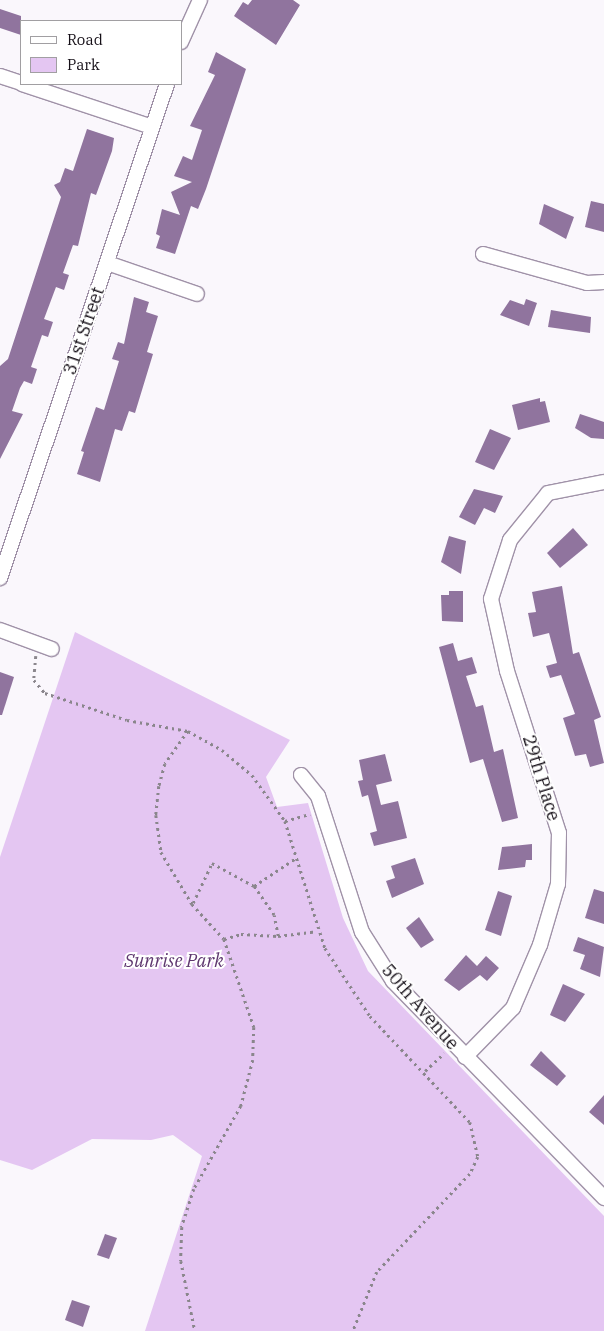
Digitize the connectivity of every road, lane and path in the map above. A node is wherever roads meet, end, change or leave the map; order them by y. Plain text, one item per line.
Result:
1 (200, 0) edge
2 (182, 40) edge
3 (0, 76) edge
4 (20, 83) edge
5 (25, 85) edge
6 (167, 85) edge
7 (152, 127) junction
8 (482, 254) dead end
9 (106, 263) junction
10 (604, 282) edge
11 (197, 294) dead end
12 (604, 482) edge
13 (0, 578) edge
14 (0, 630) edge
15 (39, 645) junction
16 (52, 650) dead end
17 (188, 731) junction
18 (301, 775) dead end
19 (322, 811) junction
20 (284, 821) junction
21 (296, 858) junction
22 (254, 886) junction
23 (192, 904) junction
24 (316, 931) junction
25 (278, 936) junction
26 (224, 939) junction
27 (453, 1045) junction
28 (465, 1057) junction
29 (425, 1071) junction
30 (604, 1198) edge
31 (195, 1331) edge
32 (353, 1331) edge

1 - 2 street
3 - 4 street
5 - 7 street
6 - 7 street, 31st Street
7 - 9 street, 31st Street
8 - 10 street
9 - 11 street
9 - 13 street, 31st Street
12 - 28 street, 29th Place
14 - 15 street
15 - 16 street
15 - 17 path
17 - 20 path
17 - 23 path
18 - 19 street, 50th Avenue
19 - 20 path
19 - 27 street, 50th Avenue
20 - 21 path
21 - 22 path
21 - 24 path
22 - 23 path
22 - 25 path
23 - 26 path
24 - 25 path
24 - 29 path
25 - 26 path
26 - 31 path
27 - 28 street, 50th Avenue
27 - 29 path
28 - 30 street, 50th Avenue
29 - 32 path

